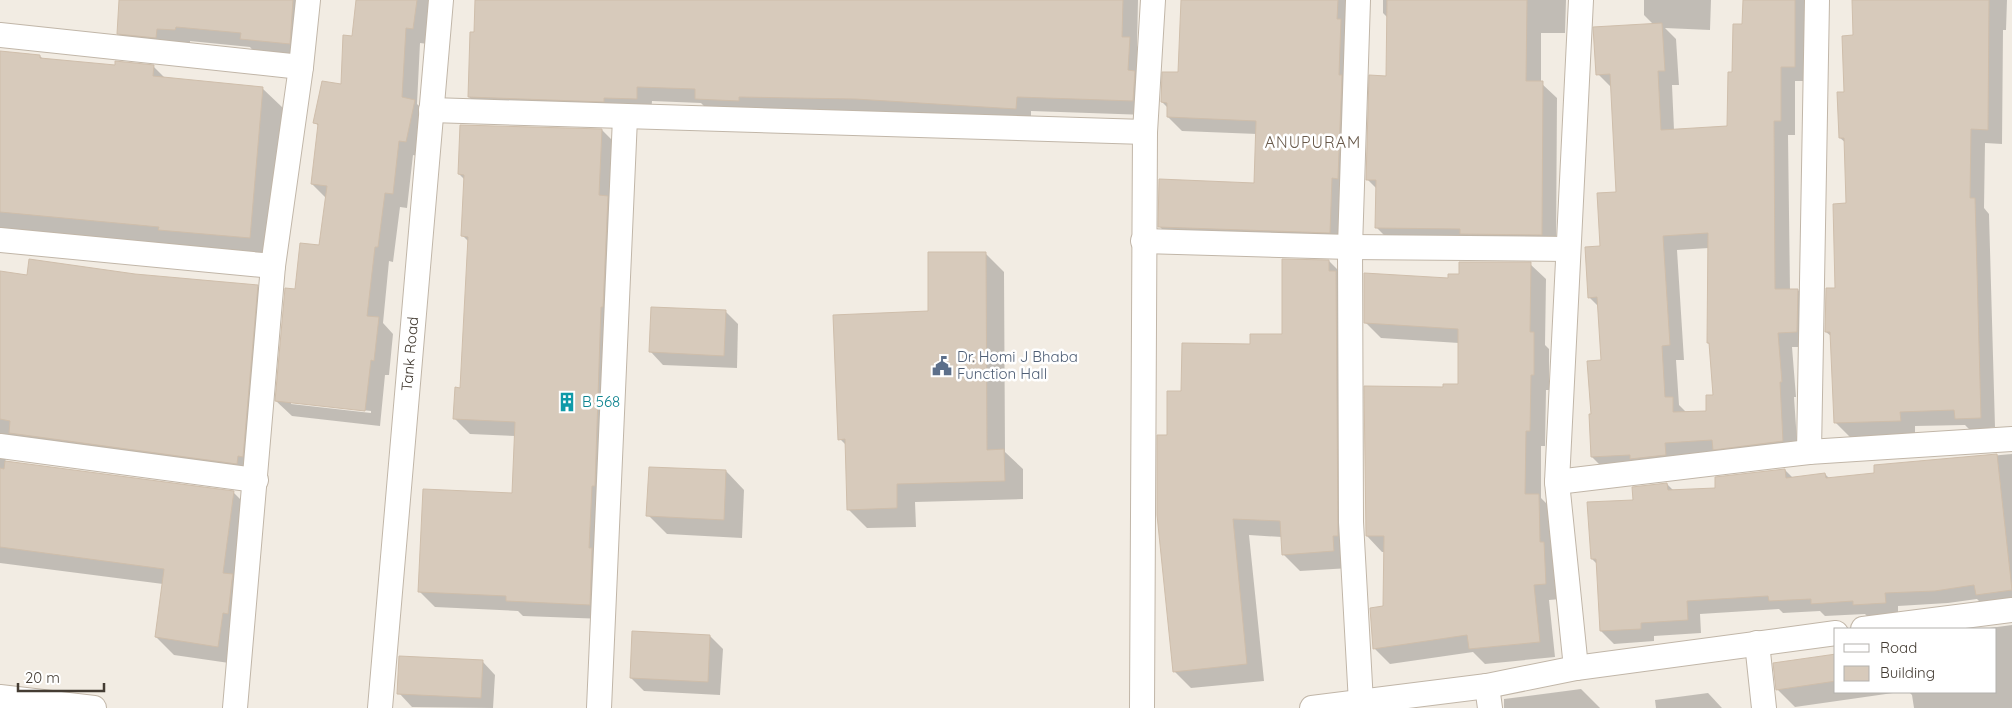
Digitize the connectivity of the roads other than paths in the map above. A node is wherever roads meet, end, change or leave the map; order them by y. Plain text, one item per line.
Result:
1 (308, 0) edge
2 (441, 0) edge
3 (1154, 0) edge
4 (1358, 0) edge
5 (1581, 0) edge
6 (1817, 0) edge
7 (0, 35) edge
8 (301, 67) junction
9 (431, 110) junction
10 (625, 118) junction
11 (1145, 132) junction
12 (0, 240) edge
13 (1144, 241) junction
14 (1350, 247) junction
15 (1568, 249) junction
16 (273, 266) junction
17 (2012, 439) edge
18 (0, 446) edge
19 (1809, 452) junction
20 (256, 480) junction
21 (1557, 482) junction
22 (2012, 610) edge
23 (1871, 628) edge
24 (1834, 633) edge
25 (1757, 643) junction
26 (1576, 668) junction
27 (0, 697) edge
28 (1488, 697) edge
29 (1361, 703) junction
30 (94, 708) edge
31 (235, 708) edge
32 (380, 708) edge
33 (599, 708) edge
34 (1142, 708) edge
35 (1312, 708) edge
36 (1764, 708) edge

1 - 8 street
2 - 9 street, Tank Road
3 - 11 street
4 - 14 street
5 - 15 street
6 - 19 street
7 - 8 street
8 - 16 street
9 - 10 street
9 - 32 street, Tank Road
10 - 11 street
10 - 33 street
11 - 13 street
12 - 16 street
13 - 14 street
13 - 34 street
14 - 15 street
14 - 29 street
15 - 21 street
16 - 20 street
17 - 19 street
18 - 20 street
19 - 21 street
20 - 31 street
21 - 26 street
22 - 23 street
24 - 25 street
25 - 26 street
25 - 36 street
26 - 28 street
27 - 30 street
28 - 29 street
29 - 35 street

